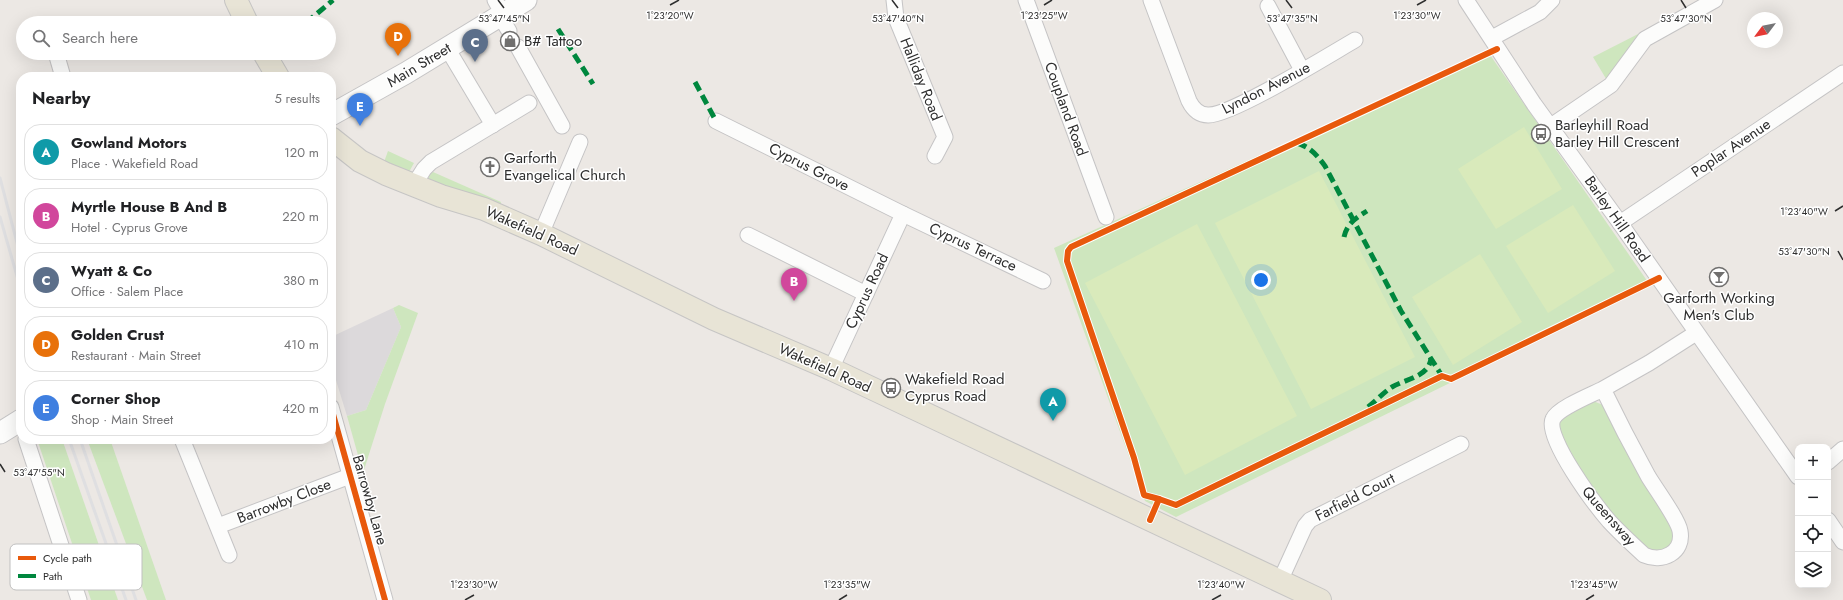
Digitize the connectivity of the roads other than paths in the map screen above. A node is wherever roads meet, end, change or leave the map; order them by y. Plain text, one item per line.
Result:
1 (236, 0) edge
2 (526, 0) edge
3 (894, 0) edge
4 (1026, 0) edge
5 (1151, 0) edge
6 (1466, 0) edge
7 (1552, 0) edge
8 (1715, 0) edge
9 (1268, 6) dead end
10 (502, 15) edge
11 (244, 16) edge
12 (1492, 38) junction
13 (1355, 40) dead end
14 (518, 47) dead end
15 (447, 48) junction
16 (58, 60) edge
17 (268, 60) edge
18 (1302, 70) junction
19 (62, 72) edge
20 (275, 72) edge
21 (1843, 73) edge
22 (529, 103) dead end
23 (336, 112) edge
24 (716, 120) dead end
25 (493, 125) junction
26 (562, 126) dead end
27 (1551, 126) junction
28 (336, 142) edge
29 (580, 142) dead end
30 (935, 156) dead end
31 (414, 185) junction
32 (903, 214) junction
33 (1106, 217) dead end
34 (1620, 223) junction
35 (541, 234) junction
36 (748, 235) dead end
37 (1043, 281) dead end
38 (866, 294) junction
39 (1696, 332) junction
40 (831, 369) junction
41 (1602, 389) junction
42 (336, 425) edge
43 (16, 429) edge
44 (0, 433) edge
45 (28, 444) edge
46 (184, 444) edge
47 (1462, 444) dead end
48 (1843, 449) edge
49 (1831, 459) edge
50 (1795, 473) edge
51 (350, 476) junction
52 (1831, 524) edge
53 (218, 526) junction
54 (1843, 542) edge
55 (61, 544) edge
56 (229, 555) dead end
57 (1280, 581) junction
58 (76, 590) edge
59 (79, 600) edge
60 (385, 600) edge
61 (1320, 600) edge

1 - 11 main road
2 - 10 main road, Main Street
3 - 30 street, Halliday Road
4 - 33 street, Coupland Road
5 - 18 street, Lyndon Avenue
6 - 12 street, Barley Hill Road
7 - 12 street
8 - 27 street
9 - 18 street
10 - 15 main road, Main Street
12 - 27 street, Barley Hill Road
13 - 18 street, Lyndon Avenue
14 - 26 street
15 - 23 main road, Main Street
15 - 25 street
16 - 19 street
17 - 20 main road
21 - 34 street, Poplar Avenue
22 - 25 street
24 - 32 street, Cyprus Grove
25 - 31 street
27 - 34 street, Barley Hill Road
28 - 31 main road, Wakefield Road
29 - 35 street
31 - 35 main road, Wakefield Road
32 - 37 street, Cyprus Terrace
32 - 38 street, Cyprus Road
34 - 39 street, Barley Hill Road
35 - 40 main road, Wakefield Road
36 - 38 street
38 - 40 street, Cyprus Road
39 - 41 street, Queensway
39 - 50 street, Barley Hill Road
40 - 57 main road, Wakefield Road
41 - 41 street, Queensway
42 - 51 street, Barrowby Lane
43 - 44 main road
45 - 55 street
46 - 53 street, Barrowby Close
47 - 57 street, Farfield Court
48 - 49 street
51 - 53 street, Barrowby Close
51 - 60 street, Barrowby Lane
52 - 54 street
53 - 56 street, Barrowby Close
57 - 61 main road, Wakefield Road
58 - 59 street

